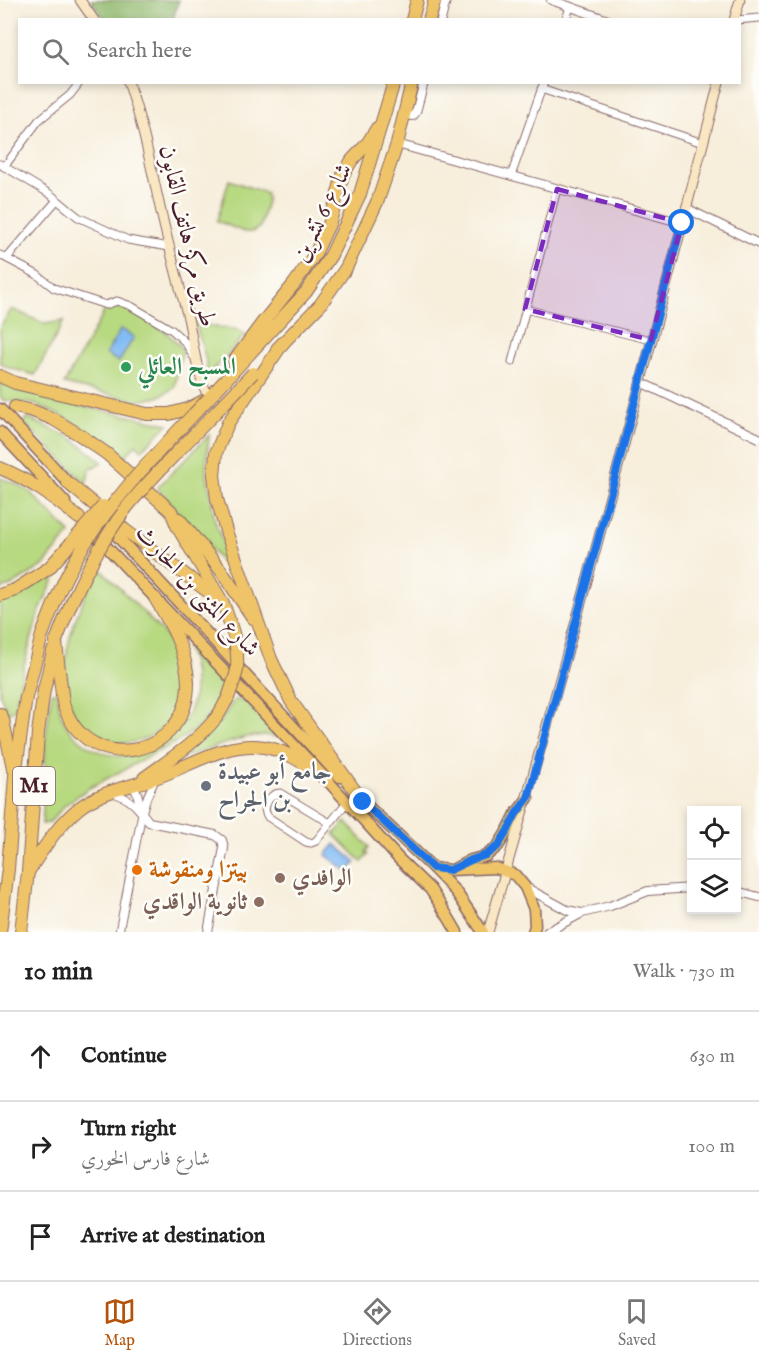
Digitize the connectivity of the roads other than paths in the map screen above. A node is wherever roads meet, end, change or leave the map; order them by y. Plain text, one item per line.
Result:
1 (80, 0) edge
2 (417, 0) edge
3 (435, 0) edge
4 (446, 0) edge
5 (552, 0) edge
6 (740, 0) edge
7 (570, 6) junction
8 (93, 18) edge
9 (412, 18) edge
10 (430, 18) edge
11 (442, 18) edge
12 (567, 18) edge
13 (603, 18) edge
14 (736, 18) edge
15 (759, 18) edge
16 (741, 20) edge
17 (78, 84) edge
18 (129, 84) edge
19 (393, 84) edge
20 (412, 84) edge
21 (423, 84) edge
22 (718, 84) edge
23 (543, 86) edge
24 (385, 114) junction
25 (404, 115) junction
26 (703, 143) junction
27 (397, 144) junction
28 (2, 165) edge
29 (511, 176) junction
30 (557, 189) junction
31 (57, 200) junction
32 (686, 208) junction
33 (682, 223) junction
34 (759, 244) edge
35 (169, 247) junction
36 (3, 257) edge
37 (525, 309) junction
38 (651, 340) junction
39 (283, 343) junction
40 (195, 358) junction
41 (512, 362) dead end
42 (0, 376) edge
43 (640, 382) junction
44 (213, 394) junction
45 (15, 407) dead end
46 (0, 409) edge
47 (0, 432) edge
48 (759, 438) edge
49 (158, 454) junction
50 (0, 468) edge
51 (68, 483) junction
52 (171, 511) junction
53 (79, 518) junction
54 (0, 595) edge
55 (155, 598) junction
56 (223, 603) junction
57 (259, 626) junction
58 (56, 641) junction
59 (0, 714) edge
60 (15, 776) junction
61 (156, 778) junction
62 (328, 781) junction
63 (133, 785) junction
64 (109, 792) junction
65 (528, 798) junction
66 (347, 802) junction
67 (363, 802) junction
68 (142, 813) junction
69 (330, 824) junction
70 (433, 868) junction
71 (450, 870) junction
72 (506, 871) junction
73 (28, 872) junction
74 (525, 887) junction
75 (687, 888) edge
76 (741, 892) edge
77 (759, 897) edge
78 (582, 913) junction
79 (0, 932) edge
80 (21, 932) edge
81 (119, 932) edge
82 (208, 932) edge
83 (457, 932) edge
84 (483, 932) edge
85 (488, 932) edge
86 (533, 932) edge
87 (547, 932) edge

1 - 8 main road
2 - 9 highway
3 - 10 highway
4 - 11 street
5 - 7 street
6 - 14 main road
7 - 12 street
7 - 13 street
15 - 16 street
17 - 28 street
18 - 35 main road, طريق مركز هاتف القابون
19 - 24 highway, شارع 6 تشرين
20 - 25 highway, شارع 6 تشرين
21 - 25 street
22 - 26 main road
23 - 26 street
23 - 29 street
24 - 44 highway
24 - 44 highway, شارع 6 تشرين
25 - 27 highway, شارع 6 تشرين
26 - 32 main road
27 - 29 street
27 - 39 highway, شارع 6 تشرين
28 - 31 street
29 - 30 street
30 - 33 street
30 - 37 street
31 - 35 street
31 - 36 street
32 - 33 main road
32 - 34 street
33 - 38 main road
35 - 40 main road, طريق مركز هاتف القابون
36 - 40 street
37 - 38 street
37 - 41 street
38 - 43 main road
39 - 57 highway
39 - 58 highway, شارع 6 تشرين, bridge
40 - 44 main road, طريق مركز هاتف القابون
42 - 44 highway
43 - 48 street
43 - 65 main road
44 - 49 highway, bridge
45 - 52 highway
46 - 51 main road, شارع المثنى بن الحارث
47 - 53 main road
49 - 54 highway, bridge
49 - 60 highway, M1, bridge
50 - 53 highway
51 - 56 highway
51 - 67 main road, شارع المثنى بن الحارث
52 - 56 highway
52 - 57 highway
53 - 55 main road
55 - 58 highway
55 - 62 main road
56 - 63 highway, bridge
57 - 67 highway
58 - 73 highway, M1
59 - 60 highway
60 - 79 highway, M1
61 - 62 highway
61 - 63 highway
61 - 68 street
62 - 66 main road
63 - 64 highway
63 - 68 street
64 - 68 street
64 - 73 highway
65 - 71 main road
65 - 72 main road
66 - 69 street
66 - 83 main road
67 - 70 main road, شارع المثنى بن الحارث
68 - 81 street
68 - 82 street
69 - 69 street
70 - 71 main road
70 - 84 main road, شارع المثنى بن الحارث
71 - 72 main road
72 - 74 main road
72 - 85 main road
73 - 80 highway, M1
74 - 78 street
74 - 86 main road
75 - 78 street
76 - 77 street
78 - 87 street

